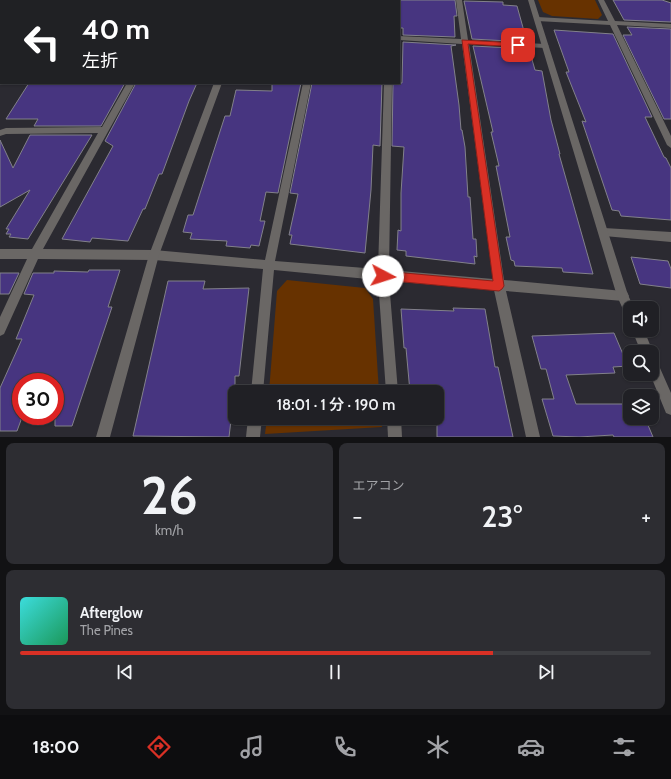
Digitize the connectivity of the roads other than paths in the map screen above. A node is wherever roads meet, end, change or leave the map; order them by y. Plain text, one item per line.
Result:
1 (35, 0) edge
2 (40, 0) edge
3 (459, 0) edge
4 (531, 0) edge
5 (601, 0) edge
6 (537, 19) junction
7 (612, 23) junction
8 (671, 26) edge
9 (400, 38) edge
10 (464, 42) junction
11 (545, 46) junction
12 (130, 84) edge
13 (218, 84) edge
14 (306, 84) edge
15 (388, 84) edge
16 (104, 130) junction
17 (0, 133) edge
18 (671, 145) edge
19 (604, 232) junction
20 (671, 237) edge
21 (0, 254) edge
22 (35, 254) junction
23 (154, 255) junction
24 (270, 266) junction
25 (383, 276) junction
26 (499, 286) junction
27 (623, 296) junction
28 (625, 301) edge
29 (0, 330) edge
30 (659, 380) edge
31 (258, 385) edge
32 (391, 385) edge
33 (671, 408) edge
34 (254, 425) edge
35 (394, 425) edge
36 (103, 437) edge
37 (253, 437) edge
38 (395, 437) edge
39 (533, 437) edge

1 - 2 street
3 - 10 street
4 - 6 street
5 - 7 street
6 - 7 street
6 - 11 street
7 - 8 street
7 - 18 street
9 - 10 street
10 - 11 street
10 - 26 street
11 - 19 street
12 - 16 street
13 - 23 street
14 - 24 street
15 - 25 street
16 - 17 street
16 - 22 street
19 - 20 street
19 - 27 street
21 - 22 street
22 - 23 street
22 - 29 street
23 - 24 street
23 - 36 street
24 - 25 street
24 - 31 street
25 - 26 street
25 - 32 street
26 - 27 street
26 - 39 street
27 - 28 street
30 - 33 street
34 - 37 street
35 - 38 street

